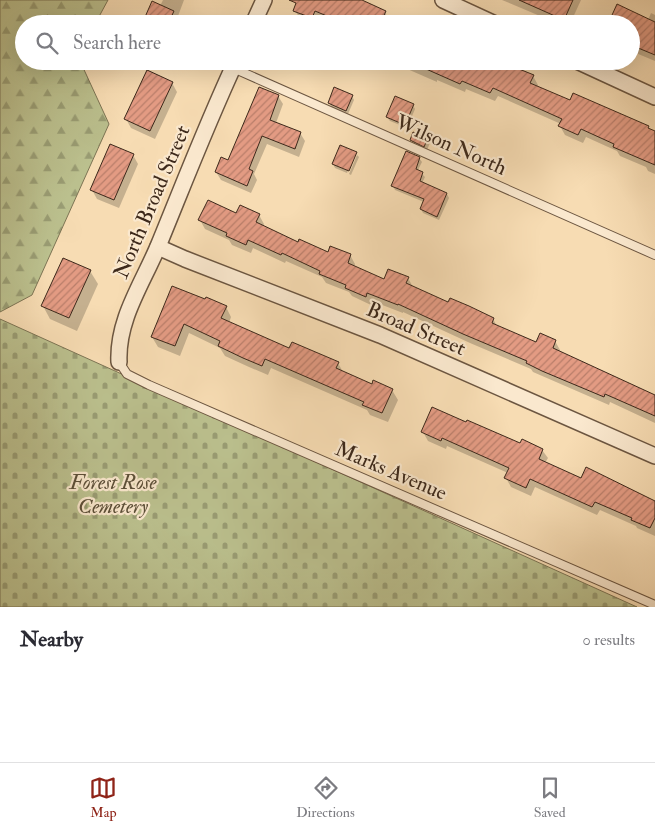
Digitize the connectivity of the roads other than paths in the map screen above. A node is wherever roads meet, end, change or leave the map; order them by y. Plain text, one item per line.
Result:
1 (264, 0) edge
2 (443, 0) edge
3 (257, 15) edge
4 (476, 15) edge
5 (232, 70) edge
6 (247, 70) edge
7 (596, 70) edge
8 (655, 97) edge
9 (158, 247) junction
10 (655, 255) edge
11 (119, 362) joint
12 (655, 456) edge
13 (655, 605) edge

1 - 3 street
2 - 4 street
5 - 9 street, North Broad Street
6 - 10 lane, Wilson North
7 - 8 street
9 - 11 street, North Broad Street
9 - 12 street, Broad Street
11 - 13 lane, Marks Avenue

